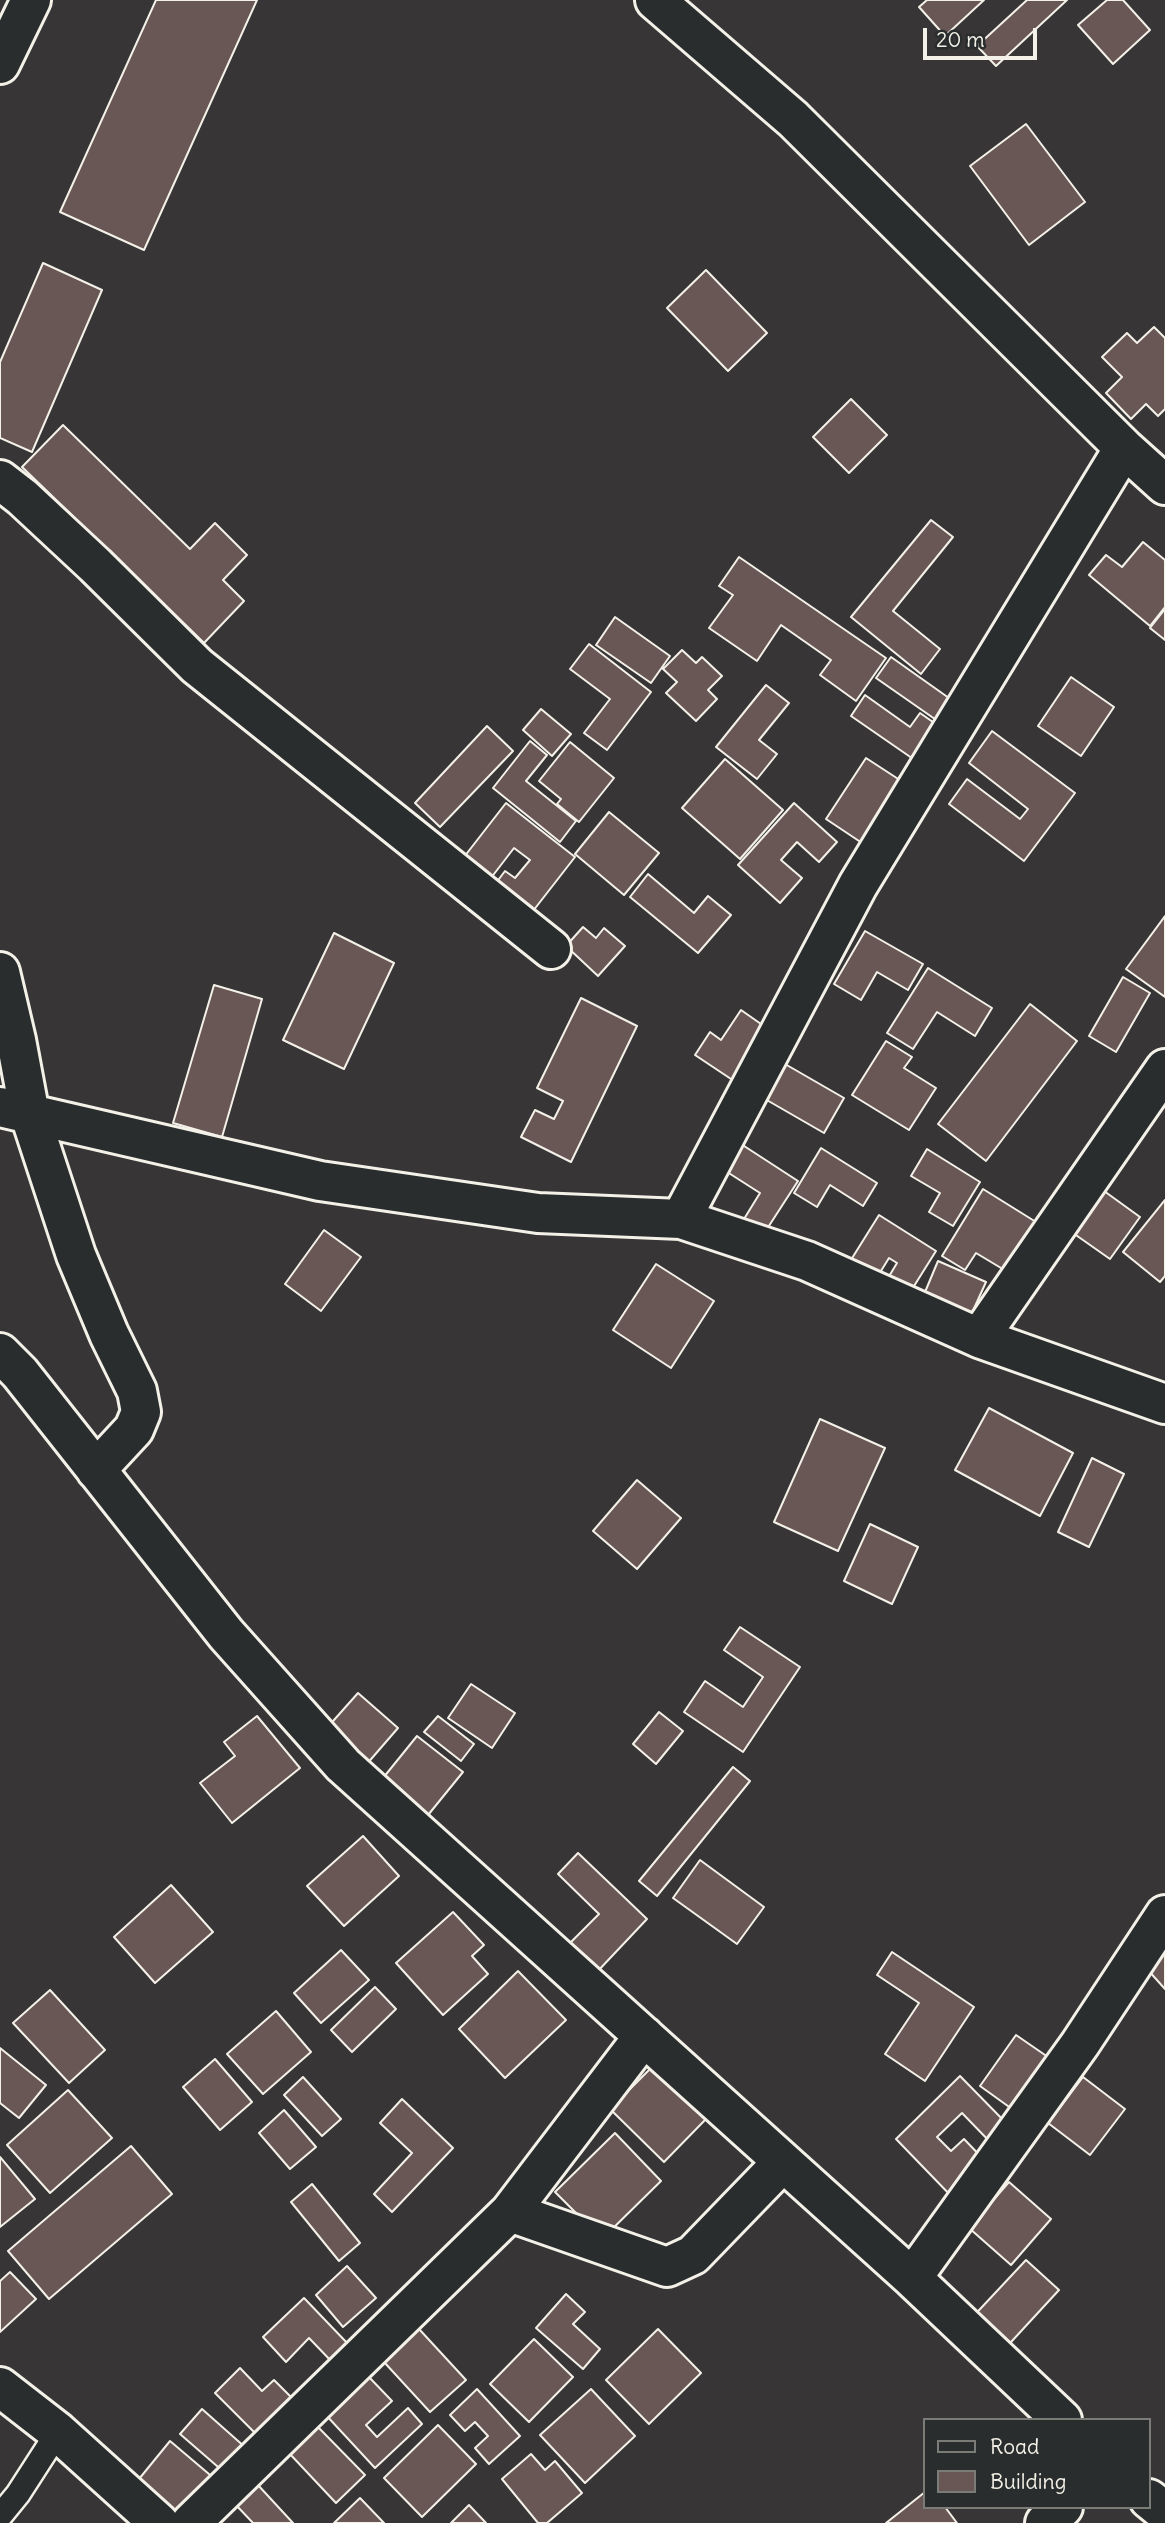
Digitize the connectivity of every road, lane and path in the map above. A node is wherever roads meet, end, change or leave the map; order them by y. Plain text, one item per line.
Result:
1 (31, 0) edge
2 (655, 0) edge
3 (0, 64) edge
4 (1124, 448) junction
5 (0, 480) edge
6 (1165, 485) edge
7 (551, 949) dead end
8 (0, 972) edge
9 (1165, 1069) edge
10 (15, 1111) edge
11 (681, 1219) junction
12 (979, 1338) junction
13 (0, 1353) edge
14 (1159, 1391) edge
15 (96, 1471) junction
16 (1165, 1915) edge
17 (644, 2036) junction
18 (783, 2162) junction
19 (510, 2212) junction
20 (912, 2278) junction
21 (0, 2387) edge
22 (1060, 2418) edge
23 (58, 2432) junction
24 (1151, 2501) edge
25 (1061, 2509) edge
26 (1165, 2512) edge
27 (0, 2516) edge
28 (159, 2523) edge
29 (191, 2523) edge
30 (1045, 2523) edge

1 - 3 street
2 - 4 street
4 - 6 street
4 - 11 street
5 - 7 street
8 - 10 street
9 - 12 street
10 - 11 street
10 - 15 street
11 - 12 street
12 - 14 street
13 - 15 street
15 - 17 street
16 - 20 street
17 - 18 street
17 - 19 street
18 - 19 street
18 - 20 street
19 - 29 street
20 - 22 street
21 - 23 street
23 - 27 lane
23 - 28 street
24 - 26 street
25 - 30 street

